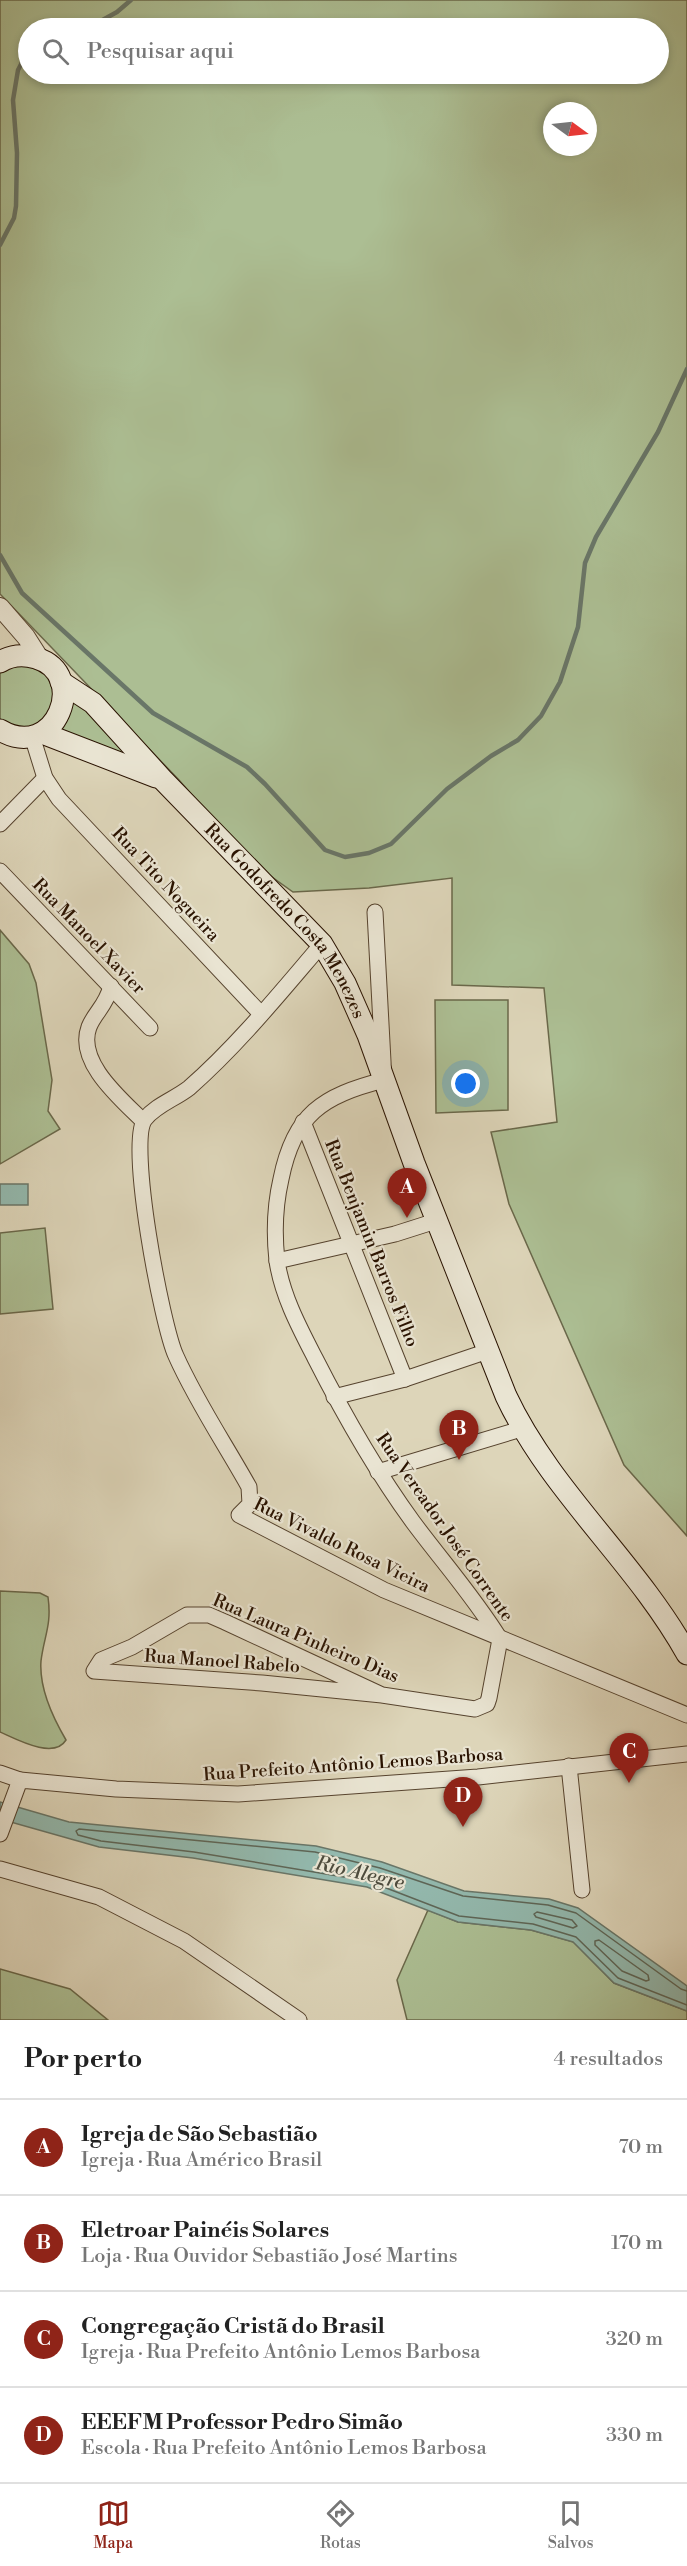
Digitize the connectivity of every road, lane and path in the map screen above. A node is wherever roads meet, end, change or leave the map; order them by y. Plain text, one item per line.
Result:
1 (0, 607) edge
2 (40, 659) junction
3 (0, 662) edge
4 (61, 682) junction
5 (19, 737) edge
6 (45, 778) junction
7 (162, 779) junction
8 (0, 824) edge
9 (0, 871) edge
10 (375, 912) dead end
11 (322, 944) junction
12 (111, 986) junction
13 (261, 1014) junction
14 (150, 1028) dead end
15 (384, 1080) junction
16 (143, 1121) junction
17 (303, 1122) junction
18 (439, 1220) junction
19 (351, 1245) junction
20 (277, 1261) junction
21 (488, 1351) junction
22 (405, 1379) junction
23 (334, 1397) junction
24 (521, 1429) junction
25 (378, 1472) junction
26 (500, 1639) junction
27 (687, 1654) edge
28 (94, 1671) joint
29 (382, 1695) junction
30 (687, 1716) edge
31 (687, 1754) edge
32 (569, 1766) junction
33 (0, 1773) edge
34 (20, 1780) junction
35 (2, 1831) edge
36 (0, 1869) edge
37 (582, 1890) dead end
38 (299, 2020) edge

1 - 2 street
2 - 3 main road
2 - 4 main road, Rua Godofredo Costa Menezes
4 - 5 main road
4 - 7 main road, Rua Godofredo Costa Menezes
5 - 6 street, Rua Tito Nogueira
5 - 7 main road
6 - 8 street
6 - 13 street, Rua Tito Nogueira
7 - 11 main road, Rua Godofredo Costa Menezes
9 - 12 street, Rua Manoel Xavier
10 - 15 street
11 - 13 street
11 - 15 main road, Rua Godofredo Costa Menezes
12 - 14 street, Rua Manoel Xavier
12 - 16 street
13 - 16 street
15 - 17 street, Rua Vereador José Corrente
15 - 18 main road, Rua Godofredo Costa Menezes
16 - 26 street, Rua Vivaldo Rosa Vieira
17 - 19 street, Rua Benjamin Barros Filho
17 - 20 street, Rua Vereador José Corrente
18 - 19 street
18 - 21 main road, Rua Godofredo Costa Menezes
19 - 20 street
19 - 22 street, Rua Benjamin Barros Filho
20 - 23 street, Rua Vereador José Corrente
21 - 22 street
21 - 24 main road, Rua Godofredo Costa Menezes
22 - 23 street
23 - 25 street, Rua Vereador José Corrente
24 - 25 street
24 - 27 main road, Rua Godofredo Costa Menezes
25 - 26 street, Rua Vereador José Corrente
26 - 29 street, Rua Laura Pinheiro Dias
26 - 30 street, Rua Vivaldo Rosa Vieira
28 - 29 street, Rua Manoel Rabelo
28 - 29 street, Rua Laura Pinheiro Dias
31 - 32 street, Rua Prefeito Antônio Lemos Barbosa
32 - 34 street, Rua Prefeito Antônio Lemos Barbosa
32 - 37 street
33 - 34 street, Rua Prefeito Antônio Lemos Barbosa
34 - 35 street
36 - 38 street

